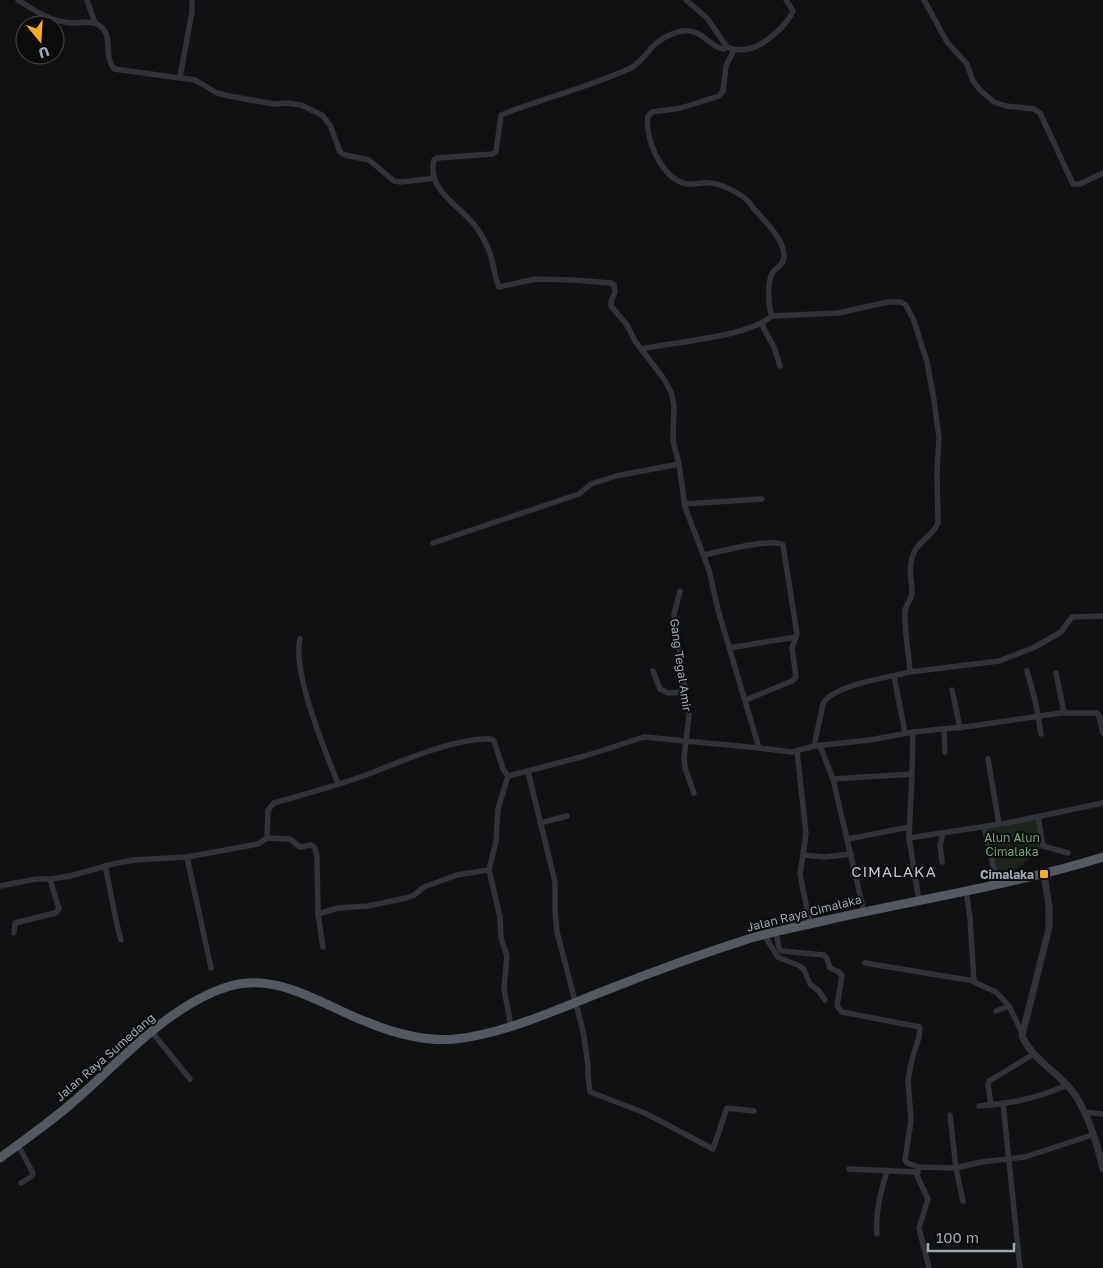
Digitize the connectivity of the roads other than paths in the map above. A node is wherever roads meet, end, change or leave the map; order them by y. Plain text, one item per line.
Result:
1 (18, 0) edge
2 (87, 0) edge
3 (192, 0) edge
4 (686, 0) edge
5 (786, 0) edge
6 (924, 0) edge
7 (95, 24) junction
8 (727, 47) junction
9 (734, 50) junction
10 (180, 77) junction
11 (1103, 173) edge
12 (435, 178) junction
13 (772, 316) junction
14 (763, 324) junction
15 (641, 349) junction
16 (780, 366) dead end
17 (679, 464) junction
18 (762, 499) dead end
19 (684, 504) junction
20 (433, 543) dead end
21 (704, 554) junction
22 (680, 591) dead end
23 (1103, 616) edge
24 (796, 637) junction
25 (300, 639) dead end
26 (729, 648) junction
27 (653, 671) dead end
28 (1027, 671) dead end
29 (910, 672) junction
30 (1056, 673) dead end
31 (894, 676) junction
32 (952, 690) dead end
33 (685, 692) junction
34 (746, 700) junction
35 (1064, 712) junction
36 (1038, 716) junction
37 (960, 728) junction
38 (944, 730) junction
39 (913, 732) junction
40 (905, 733) junction
41 (1103, 733) edge
42 (1041, 734) dead end
43 (685, 740) junction
44 (817, 746) junction
45 (759, 748) junction
46 (797, 751) junction
47 (945, 752) dead end
48 (988, 759) dead end
49 (528, 772) junction
50 (912, 774) junction
51 (508, 776) junction
52 (833, 779) junction
53 (338, 784) junction
54 (694, 793) dead end
55 (1103, 803) edge
56 (567, 816) dead end
57 (1038, 817) junction
58 (540, 823) junction
59 (998, 824) junction
60 (910, 827) junction
61 (984, 827) junction
62 (943, 834) junction
63 (267, 838) junction
64 (909, 838) junction
65 (848, 839) junction
66 (1068, 853) dead end
67 (851, 854) junction
68 (804, 855) junction
69 (1103, 856) edge
70 (187, 857) junction
71 (942, 862) dead end
72 (105, 866) junction
73 (489, 870) junction
74 (1044, 874) junction
75 (50, 879) junction
76 (998, 884) junction
77 (0, 886) edge
78 (966, 891) junction
79 (919, 901) junction
80 (864, 912) junction
81 (318, 914) junction
82 (810, 924) junction
83 (776, 932) junction
84 (14, 933) dead end
85 (764, 935) junction
86 (121, 940) dead end
87 (323, 947) dead end
88 (865, 963) dead end
89 (211, 968) dead end
90 (974, 980) junction
91 (825, 1000) dead end
92 (577, 1002) junction
93 (1009, 1006) junction
94 (996, 1011) dead end
95 (511, 1026) junction
96 (1023, 1030) junction
97 (152, 1032) junction
98 (1034, 1054) junction
99 (190, 1079) dead end
100 (1067, 1085) junction
101 (1003, 1103) junction
102 (990, 1105) junction
103 (978, 1106) dead end
104 (754, 1110) dead end
105 (1084, 1112) junction
106 (950, 1114) dead end
107 (1103, 1114) edge
108 (1092, 1135) junction
109 (18, 1144) junction
110 (1100, 1150) edge
111 (0, 1158) edge
112 (1010, 1159) junction
113 (956, 1168) junction
114 (849, 1169) dead end
115 (1103, 1169) edge
116 (887, 1170) junction
117 (918, 1170) junction
118 (21, 1183) dead end
119 (963, 1201) dead end
120 (877, 1234) dead end
121 (929, 1268) edge
122 (1020, 1268) edge

1 - 7 street
2 - 7 street
3 - 10 street
4 - 8 street
5 - 9 street
6 - 11 street
7 - 10 street
8 - 9 street
8 - 12 street
9 - 13 street
10 - 12 street
12 - 15 street
13 - 14 street
13 - 29 street
14 - 15 street
14 - 16 street
15 - 17 street
17 - 19 street
17 - 20 street
18 - 19 street
19 - 21 street
21 - 24 street
21 - 26 street
22 - 33 street, Gang Tegal Amir
23 - 29 street
24 - 26 street
24 - 34 street
25 - 53 street
26 - 34 street
27 - 33 street
28 - 36 street
29 - 31 street
30 - 35 street
31 - 40 street
31 - 44 street
32 - 37 street
33 - 43 street, Gang Tegal Amir
34 - 45 street
35 - 36 street
35 - 41 street
36 - 37 street
36 - 42 street
37 - 38 street
38 - 39 street
38 - 47 street
39 - 40 street
39 - 50 street
40 - 44 street
43 - 45 street
43 - 49 street
43 - 54 street, Gang Tegal Amir
44 - 46 street
44 - 52 street
45 - 46 street
46 - 68 street
48 - 59 street
49 - 51 street
49 - 58 street
50 - 52 street
50 - 60 street
51 - 53 street
51 - 73 street
52 - 65 street
53 - 63 street
55 - 57 street
56 - 58 street
57 - 59 street
57 - 66 street
58 - 92 street
59 - 61 street
60 - 64 street
60 - 65 street
61 - 62 street
61 - 76 street
62 - 64 street
62 - 71 street
63 - 70 street
63 - 81 street
64 - 79 street
65 - 67 street
67 - 68 street
67 - 80 street
68 - 82 street
69 - 74 highway
70 - 72 street
70 - 89 street
72 - 75 street
72 - 86 street
73 - 81 street
73 - 95 street
74 - 76 highway, Jalan Raya Cimalaka
74 - 96 street
75 - 77 street
75 - 84 street
76 - 78 highway, Jalan Raya Cimalaka
78 - 79 highway, Jalan Raya Cimalaka
78 - 90 street
79 - 80 highway, Jalan Raya Cimalaka
80 - 82 highway, Jalan Raya Cimalaka
81 - 87 street
82 - 83 highway, Jalan Raya Cimalaka
83 - 85 highway, Jalan Raya Cimalaka
83 - 117 street
85 - 91 street
85 - 92 highway, Jalan Raya Cimalaka
88 - 90 street
90 - 93 street
92 - 95 highway, Jalan Raya Sumedang
92 - 104 street
93 - 94 street
93 - 96 street
95 - 97 highway, Jalan Raya Sumedang
96 - 98 street
97 - 99 street
97 - 109 highway, Jalan Raya Sumedang
98 - 100 street
98 - 102 street
100 - 101 street
100 - 105 street
101 - 102 street
101 - 112 street
102 - 103 street
105 - 107 street
105 - 108 street
106 - 113 street
108 - 110 street
108 - 112 street
109 - 111 highway, Jalan Raya Sumedang
109 - 118 street
110 - 115 street
112 - 113 street
112 - 122 street
113 - 117 street
113 - 119 street
114 - 116 street
116 - 117 street
116 - 120 street
117 - 121 street

